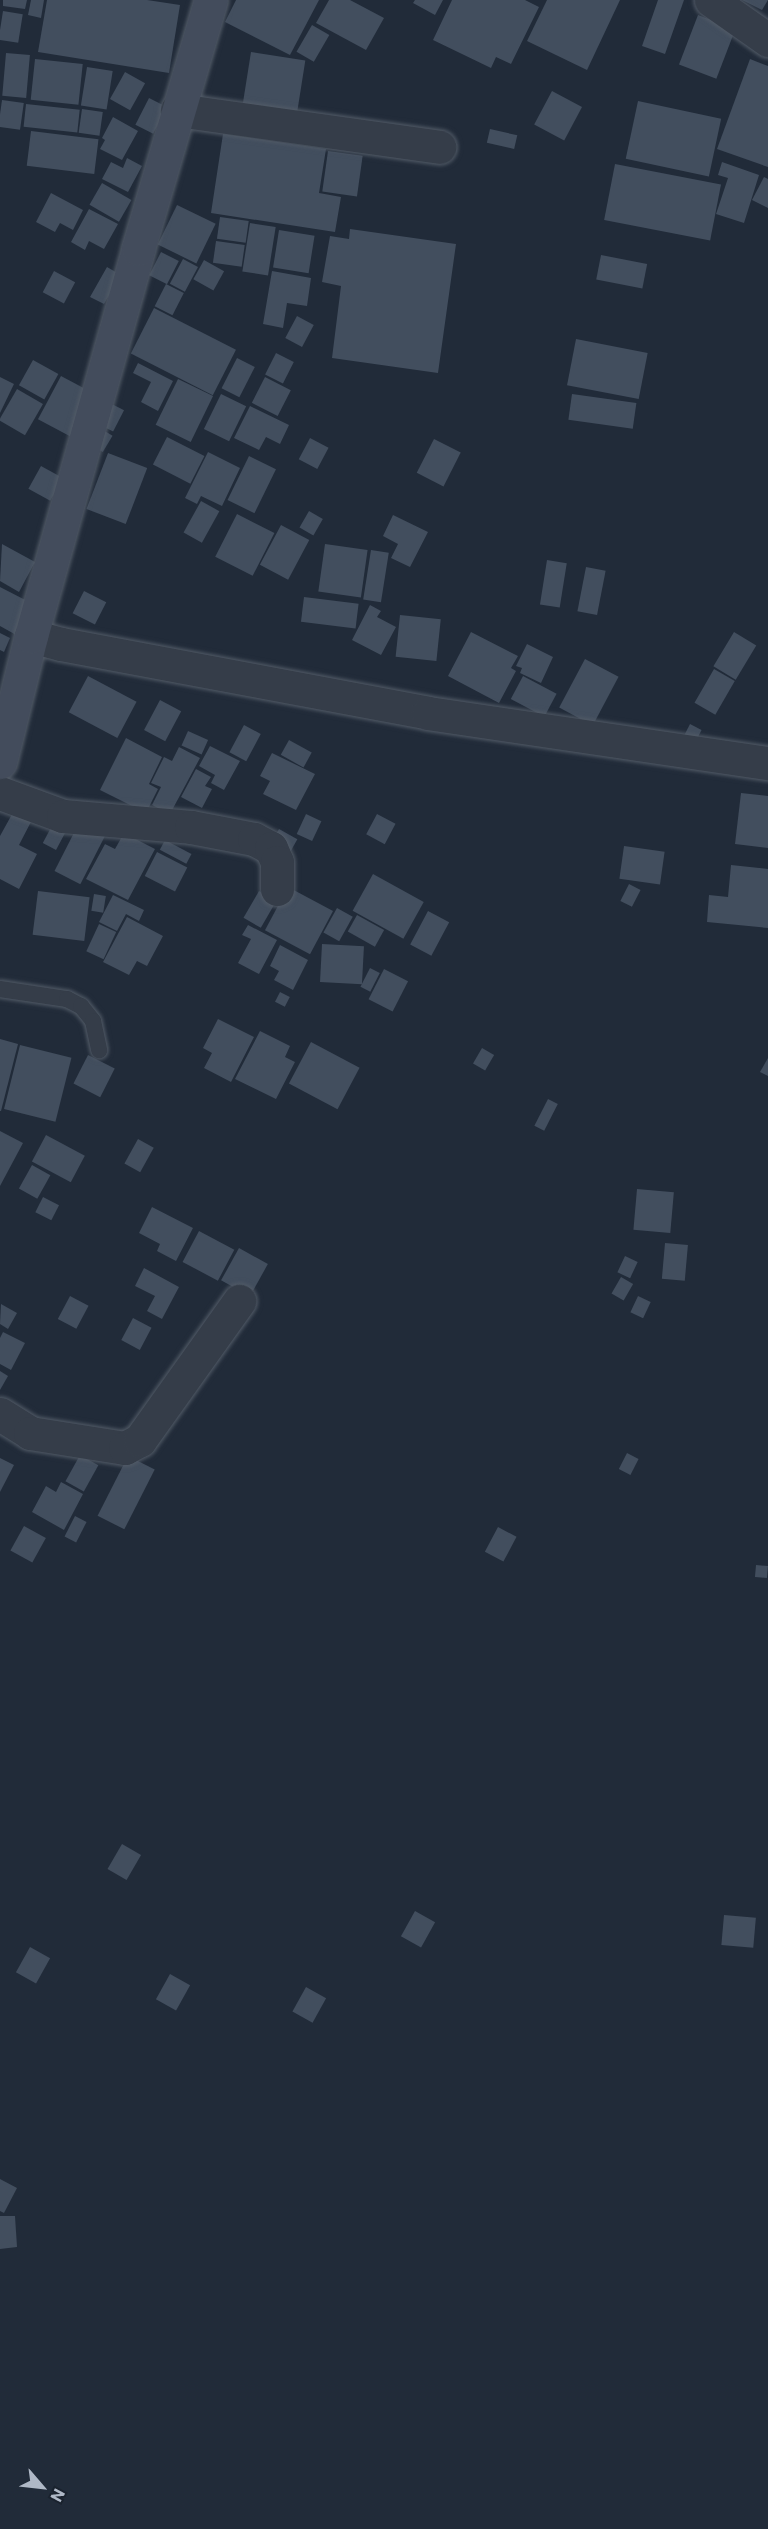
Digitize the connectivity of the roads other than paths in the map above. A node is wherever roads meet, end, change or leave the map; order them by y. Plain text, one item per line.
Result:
1 (711, 0) edge
2 (204, 2) edge
3 (768, 40) edge
4 (177, 110) junction
5 (439, 147) dead end
6 (31, 636) junction
7 (8, 706) edge
8 (0, 762) edge
9 (768, 763) edge
10 (0, 793) edge
11 (277, 889) dead end
12 (0, 989) edge
13 (99, 1050) dead end
14 (238, 1301) dead end
15 (0, 1414) edge

1 - 3 street
2 - 4 main road
4 - 5 street
4 - 6 main road
6 - 7 main road
6 - 9 street
7 - 8 main road
10 - 11 street
12 - 13 lane
14 - 15 street

